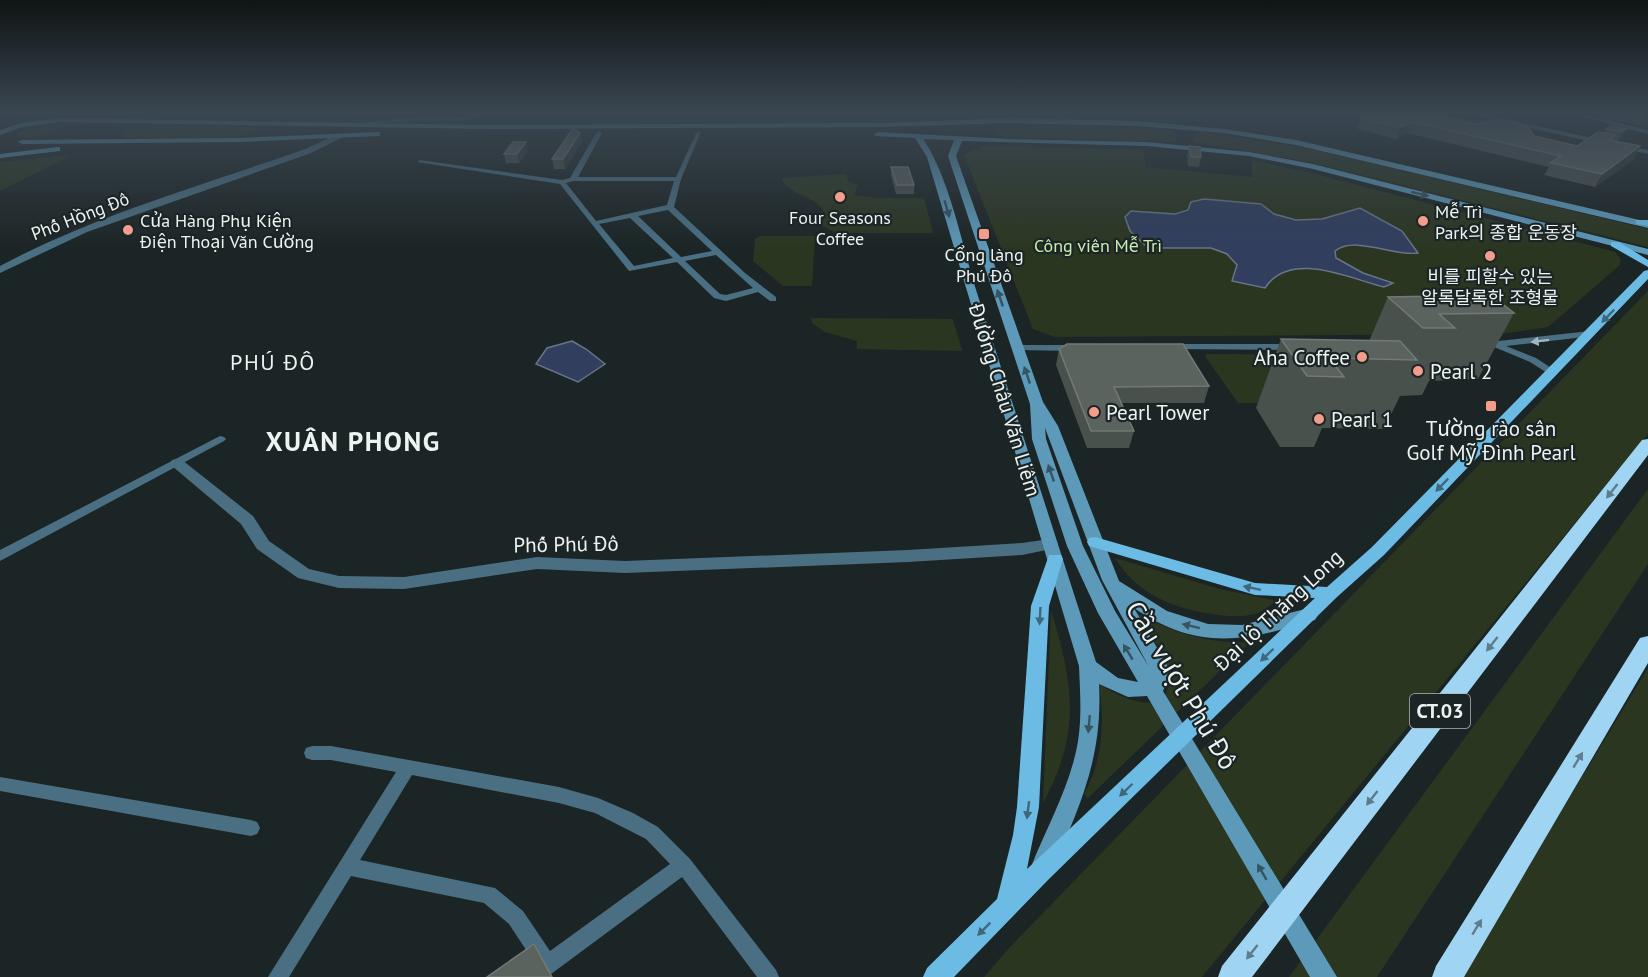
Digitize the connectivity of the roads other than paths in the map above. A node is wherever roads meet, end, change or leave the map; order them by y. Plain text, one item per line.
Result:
1 (286, 159) edge
2 (585, 159) edge
3 (687, 159) edge
4 (932, 159) edge
5 (953, 159) edge
6 (1279, 159) edge
7 (1371, 159) edge
8 (420, 162) dead end
9 (573, 179) junction
10 (678, 179) junction
11 (614, 180) junction
12 (565, 185) junction
13 (670, 207) junction
14 (632, 215) junction
15 (595, 223) junction
16 (1645, 223) edge
17 (1615, 244) junction
18 (971, 249) junction
19 (717, 252) junction
20 (1648, 252) edge
21 (679, 261) junction
22 (1648, 264) edge
23 (0, 270) edge
24 (1648, 273) edge
25 (759, 289) junction
26 (773, 299) dead end
27 (1590, 334) junction
28 (1470, 346) edge
29 (1489, 346) junction
30 (1158, 347) edge
31 (1303, 347) edge
32 (1017, 348) junction
33 (1082, 348) edge
34 (1551, 373) junction
35 (1036, 402) junction
36 (220, 439) dead end
37 (1648, 444) edge
38 (177, 463) junction
39 (1095, 542) junction
40 (1052, 552) junction
41 (0, 556) edge
42 (1110, 580) junction
43 (1331, 593) junction
44 (1310, 615) junction
45 (1648, 644) edge
46 (1088, 666) junction
47 (312, 753) dead end
48 (408, 767) junction
49 (0, 784) edge
50 (251, 828) dead end
51 (684, 865) junction
52 (346, 866) junction
53 (1040, 872) junction
54 (1007, 905) junction
55 (547, 965) junction
56 (278, 977) edge
57 (530, 977) edge
58 (769, 977) edge
59 (936, 977) edge
60 (1233, 977) edge
61 (1324, 977) edge
62 (1447, 977) edge

1 - 23 street, Phố Hồng Đô
2 - 9 street
3 - 10 street
4 -> 18 main road, Đường Châu Văn Liêm
5 - 18 main road, Đường Châu Văn Liêm
6 -> 17 main road
7 - 16 main road
8 - 12 street
9 - 11 street
9 - 12 street
10 - 11 street
10 - 13 street
11 - 12 street
12 - 15 street
13 - 14 street
13 - 19 street
14 - 15 street
14 - 21 street
15 - 21 street
17 - 20 main road
17 - 22 main road
32 -> 18 main road, Đường Châu Văn Liêm
18 - 40 main road, Đường Châu Văn Liêm
19 - 21 street
19 - 25 street
21 - 25 street
24 -> 27 main road, Đại lộ Thăng Long
25 - 26 street
27 -> 29 street
27 - 34 main road, Đại lộ Thăng Long
28 - 29 street
29 - 34 street
30 - 31 street
32 - 33 street
35 -> 32 main road, Đường Châu Văn Liêm
34 -> 43 main road, Đại lộ Thăng Long
35 - 39 main road, Đường Châu Văn Liêm
61 -> 35 main road, Cầu vượt Phú Đô
36 - 38 street
37 -> 60 highway, CT.03
38 - 40 street, Phố Phú Đô
38 - 41 street
39 - 42 main road, Đường Châu Văn Liêm
43 -> 39 main road
40 - 46 main road, Đường Châu Văn Liêm
40 -> 54 main road
44 -> 42 main road, Đường Châu Văn Liêm
42 - 46 main road, Đường Châu Văn Liêm
43 - 44 main road, Đại lộ Thăng Long
44 -> 53 main road, Đại lộ Thăng Long
62 -> 45 highway
46 -> 53 main road, Đường Châu Văn Liêm
47 - 48 street
48 - 51 street
48 - 52 street
49 - 50 street
51 - 55 street
51 - 58 street
52 - 55 street
52 - 56 street
53 - 54 main road, Đại lộ Thăng Long
54 -> 59 main road, Đại lộ Thăng Long
55 - 57 street

